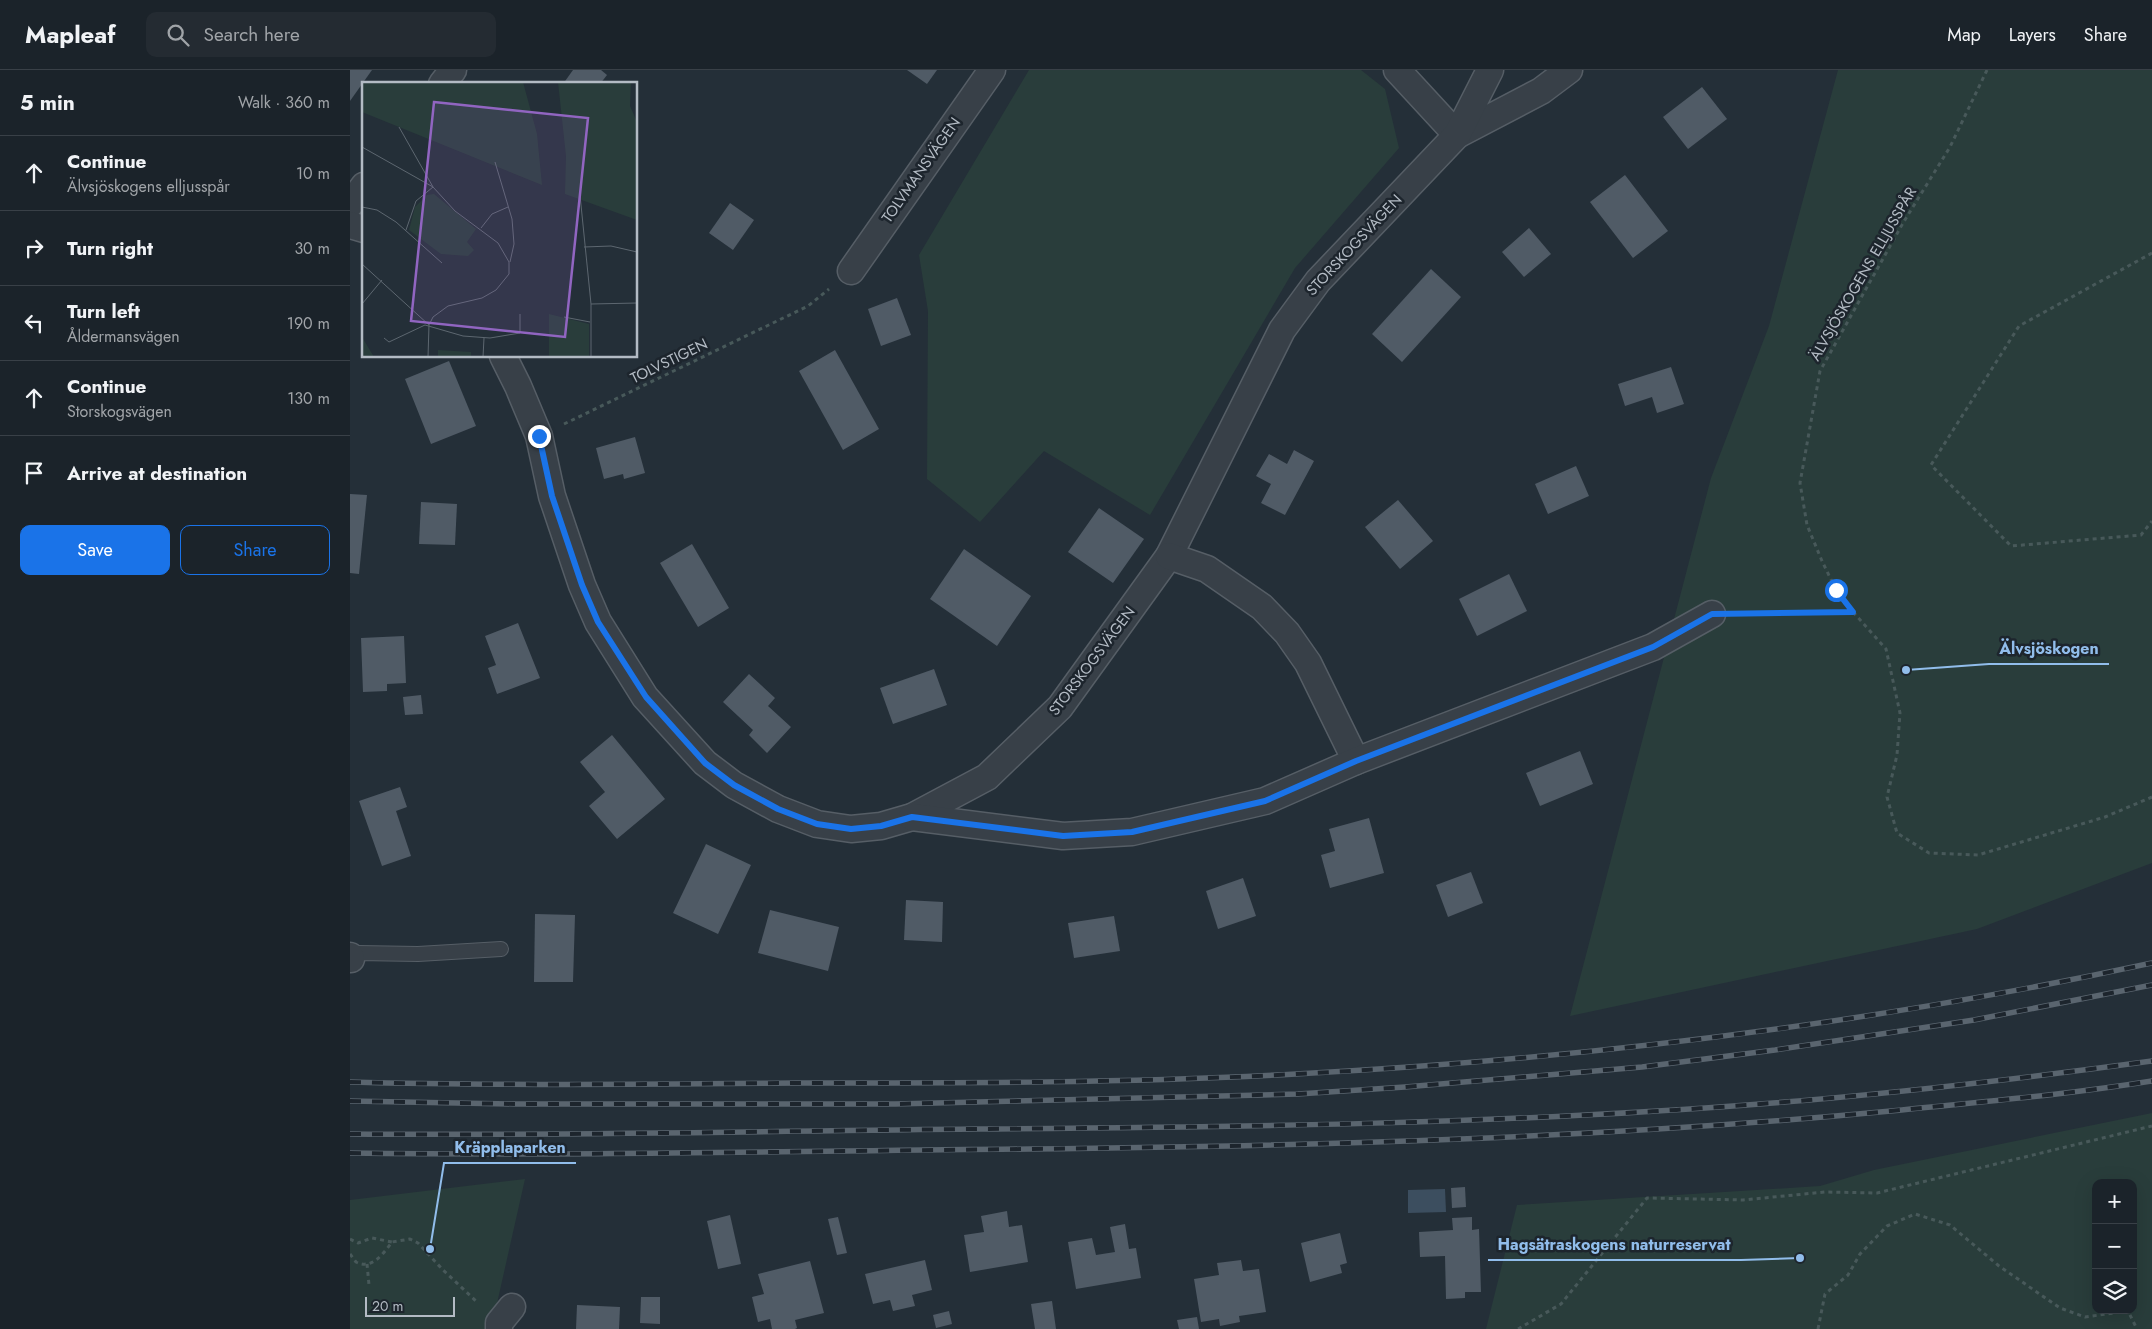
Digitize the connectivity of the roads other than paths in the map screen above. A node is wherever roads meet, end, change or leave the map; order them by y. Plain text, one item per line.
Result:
1 (452, 70) edge
2 (992, 70) edge
3 (1397, 70) edge
4 (1490, 70) edge
5 (1569, 70) edge
6 (443, 82) edge
7 (1457, 135) junction
8 (362, 189) edge
9 (350, 204) edge
10 (350, 224) edge
11 (362, 228) edge
12 (851, 271) dead end
13 (504, 358) edge
14 (1169, 556) junction
15 (1712, 614) road end
16 (1356, 761) junction
17 (912, 817) junction
18 (501, 949) dead end
19 (350, 958) edge

1 - 6 street
2 - 12 street, TOLVMANSVÄGEN
3 - 7 street
4 - 7 street, STORSKOGSVÄGEN
5 - 7 street
7 - 14 street, STORSKOGSVÄGEN
8 - 9 street
10 - 11 street
13 - 17 street, STORSKOGSVÄGEN
14 - 16 street
14 - 17 street, STORSKOGSVÄGEN
15 - 16 street
16 - 17 street
18 - 19 lane

